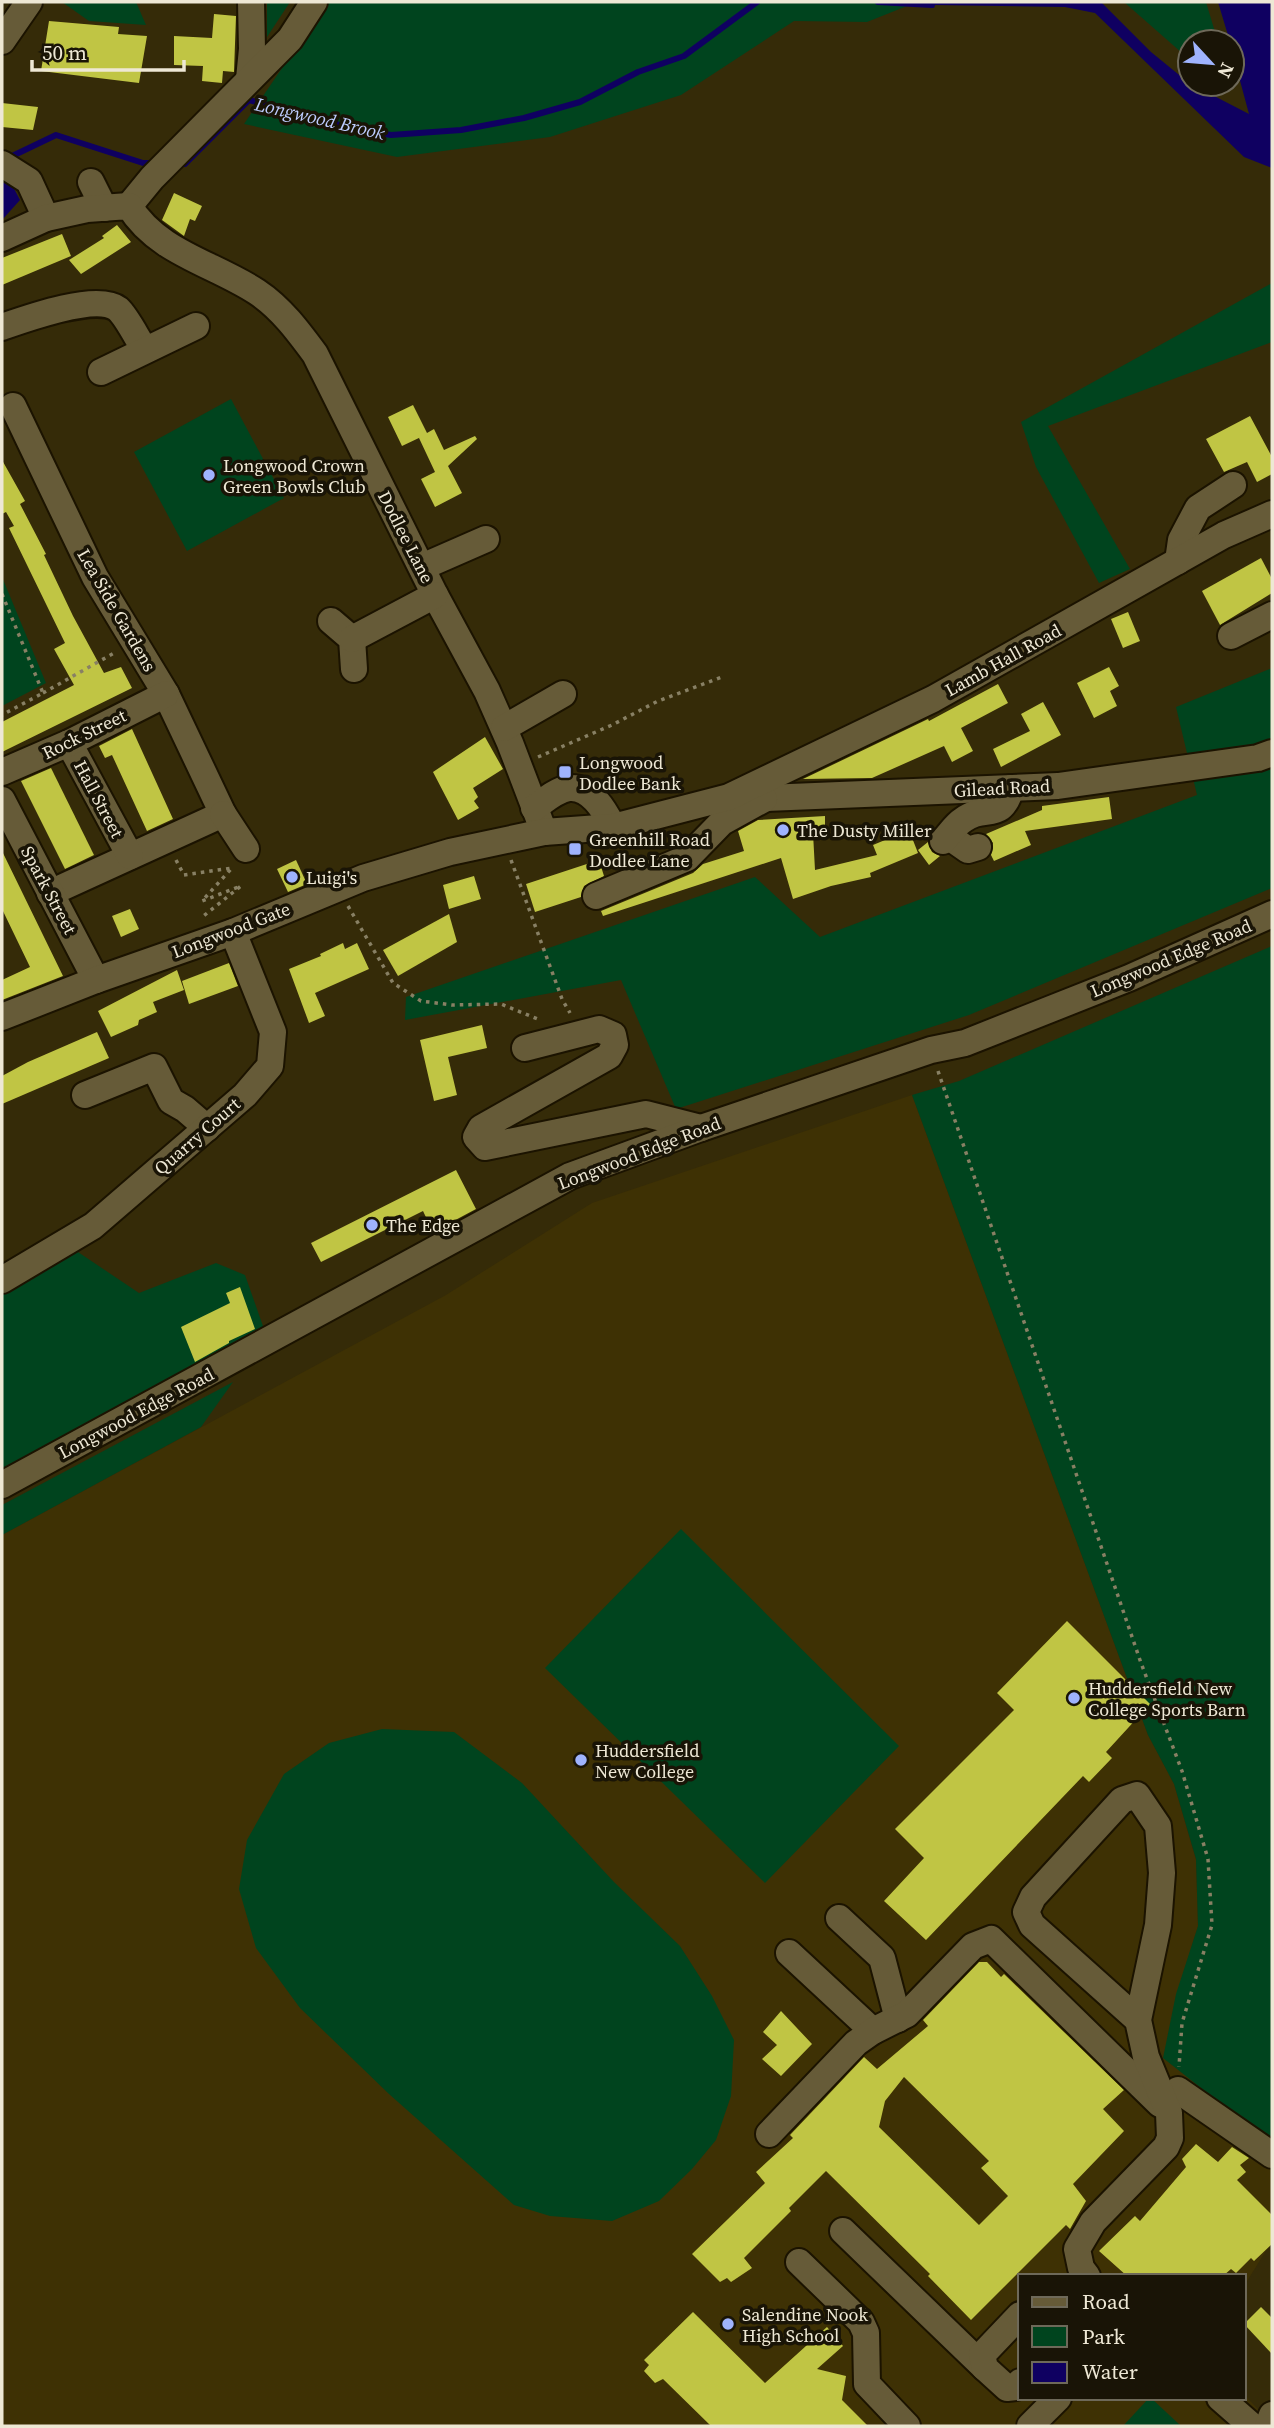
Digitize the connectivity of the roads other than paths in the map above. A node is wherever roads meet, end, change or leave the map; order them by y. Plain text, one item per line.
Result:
1 (29, 2) edge
2 (251, 2) edge
3 (314, 2) edge
4 (2, 41) edge
5 (249, 79) junction
6 (2, 164) edge
7 (92, 182) dead end
8 (124, 213) junction
9 (47, 218) junction
10 (2, 238) edge
11 (196, 326) dead end
12 (2, 327) edge
13 (145, 351) junction
14 (101, 372) dead end
15 (13, 406) dead end
16 (1233, 485) dead end
17 (1272, 513) edge
18 (486, 538) dead end
19 (1178, 561) junction
20 (422, 567) junction
21 (435, 595) junction
22 (1272, 615) edge
23 (331, 621) dead end
24 (1231, 636) dead end
25 (352, 639) junction
26 (354, 669) dead end
27 (166, 694) junction
28 (563, 694) dead end
29 (504, 728) junction
30 (69, 743) junction
31 (1272, 753) edge
32 (2, 772) edge
33 (1011, 788) junction
34 (729, 797) junction
35 (766, 798) junction
36 (2, 800) edge
37 (223, 814) junction
38 (539, 820) junction
39 (613, 827) junction
40 (978, 848) dead end
41 (246, 849) dead end
42 (130, 856) junction
43 (50, 893) junction
44 (596, 896) dead end
45 (1272, 914) edge
46 (233, 932) junction
47 (96, 980) junction
48 (2, 1017) edge
49 (525, 1048) dead end
50 (85, 1095) dead end
51 (207, 1128) junction
52 (701, 1128) junction
53 (2, 1280) edge
54 (2, 1485) edge
55 (839, 1918) dead end
56 (789, 1953) dead end
57 (898, 2019) junction
58 (1138, 2020) junction
59 (873, 2031) junction
60 (1173, 2101) junction
61 (769, 2134) dead end
62 (1272, 2155) edge
63 (843, 2231) dead end
64 (799, 2262) dead end
65 (1086, 2274) edge
66 (1018, 2317) edge
67 (985, 2368) junction
68 (1018, 2384) edge
69 (1056, 2400) edge
70 (1222, 2400) edge
71 (1272, 2415) edge
72 (907, 2426) edge
73 (1030, 2426) edge
74 (1252, 2426) edge
75 (1268, 2426) edge

1 - 4 street
2 - 5 street
3 - 5 street
5 - 8 street
6 - 9 street
7 - 8 street
8 - 9 street
8 - 20 street, Dodlee Lane
9 - 10 street
11 - 13 street
12 - 13 street
13 - 14 street
15 - 27 street, Lea Side Gardens
16 - 19 street
17 - 19 street, Lamb Hall Road
18 - 20 street
19 - 34 street, Lamb Hall Road
20 - 21 street, Dodlee Lane
21 - 25 street
21 - 29 street, Dodlee Lane
22 - 24 street
23 - 25 street
25 - 26 street
27 - 30 street, Rock Street
27 - 37 street, Lea Side Gardens
28 - 29 street
29 - 38 street, Dodlee Lane
30 - 32 street, Rock Street
30 - 42 street, Hall Street
31 - 33 street, Gilead Road
33 - 35 street, Gilead Road
33 - 40 street
34 - 35 street, Gilead Road
34 - 39 street
35 - 44 street
36 - 43 street, Spark Street
37 - 41 street, Lea Side Gardens
37 - 42 street
38 - 39 street
38 - 39 street
38 - 46 street, Longwood Gate
42 - 43 street
43 - 47 street, Spark Street
45 - 52 street, Longwood Edge Road
46 - 47 street, Longwood Gate
46 - 51 street, Quarry Court
47 - 48 street, Longwood Gate
49 - 52 street
50 - 51 street
51 - 53 street, Quarry Court
52 - 54 street, Longwood Edge Road
55 - 57 street
56 - 59 street
57 - 59 street
57 - 60 street
58 - 58 street
58 - 60 street
59 - 61 street
60 - 62 street
60 - 65 street
63 - 67 street
64 - 72 street
66 - 67 street
67 - 68 street
69 - 73 street
70 - 74 street
71 - 75 street

